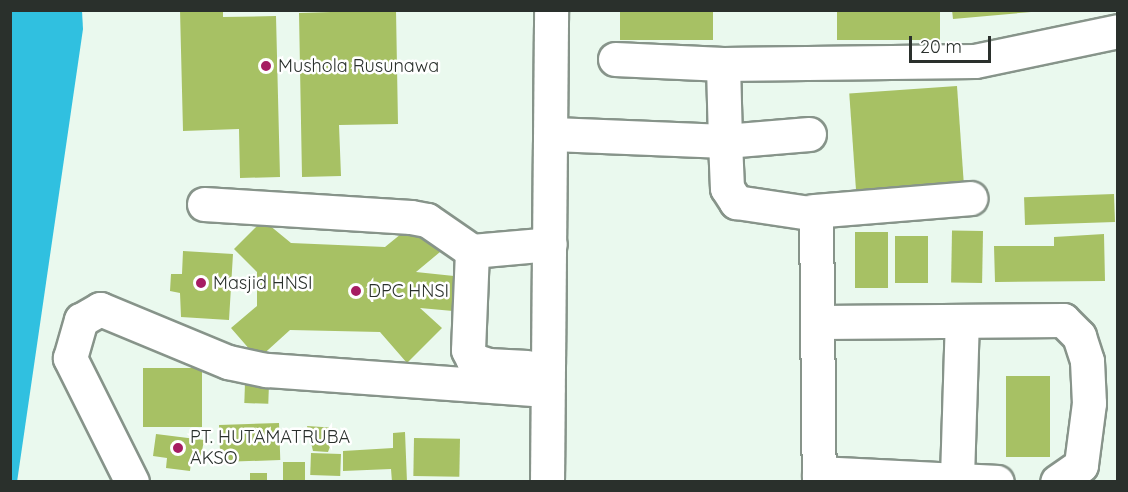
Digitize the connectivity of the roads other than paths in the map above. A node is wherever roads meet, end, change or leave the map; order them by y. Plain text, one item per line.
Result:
1 (551, 10) edge
2 (1118, 31) edge
3 (615, 59) dead end
4 (723, 64) junction
5 (553, 134) junction
6 (809, 134) dead end
7 (725, 141) junction
8 (970, 198) dead end
9 (204, 204) dead end
10 (813, 211) junction
11 (550, 244) junction
12 (472, 251) junction
13 (820, 322) junction
14 (962, 322) junction
15 (547, 380) junction
16 (819, 477) edge
17 (957, 477) junction
18 (132, 482) edge
19 (547, 482) edge
20 (997, 482) edge
21 (1057, 482) edge

1 - 5 main road
2 - 4 main road
3 - 4 main road
4 - 7 main road
5 - 7 main road
5 - 11 main road
6 - 7 main road
7 - 10 main road
8 - 10 main road
9 - 12 main road
10 - 13 main road
11 - 12 main road
11 - 15 main road
12 - 15 main road
13 - 14 main road
13 - 16 main road
14 - 17 main road
14 - 21 main road
15 - 18 main road
15 - 19 main road
16 - 17 main road
17 - 20 main road

